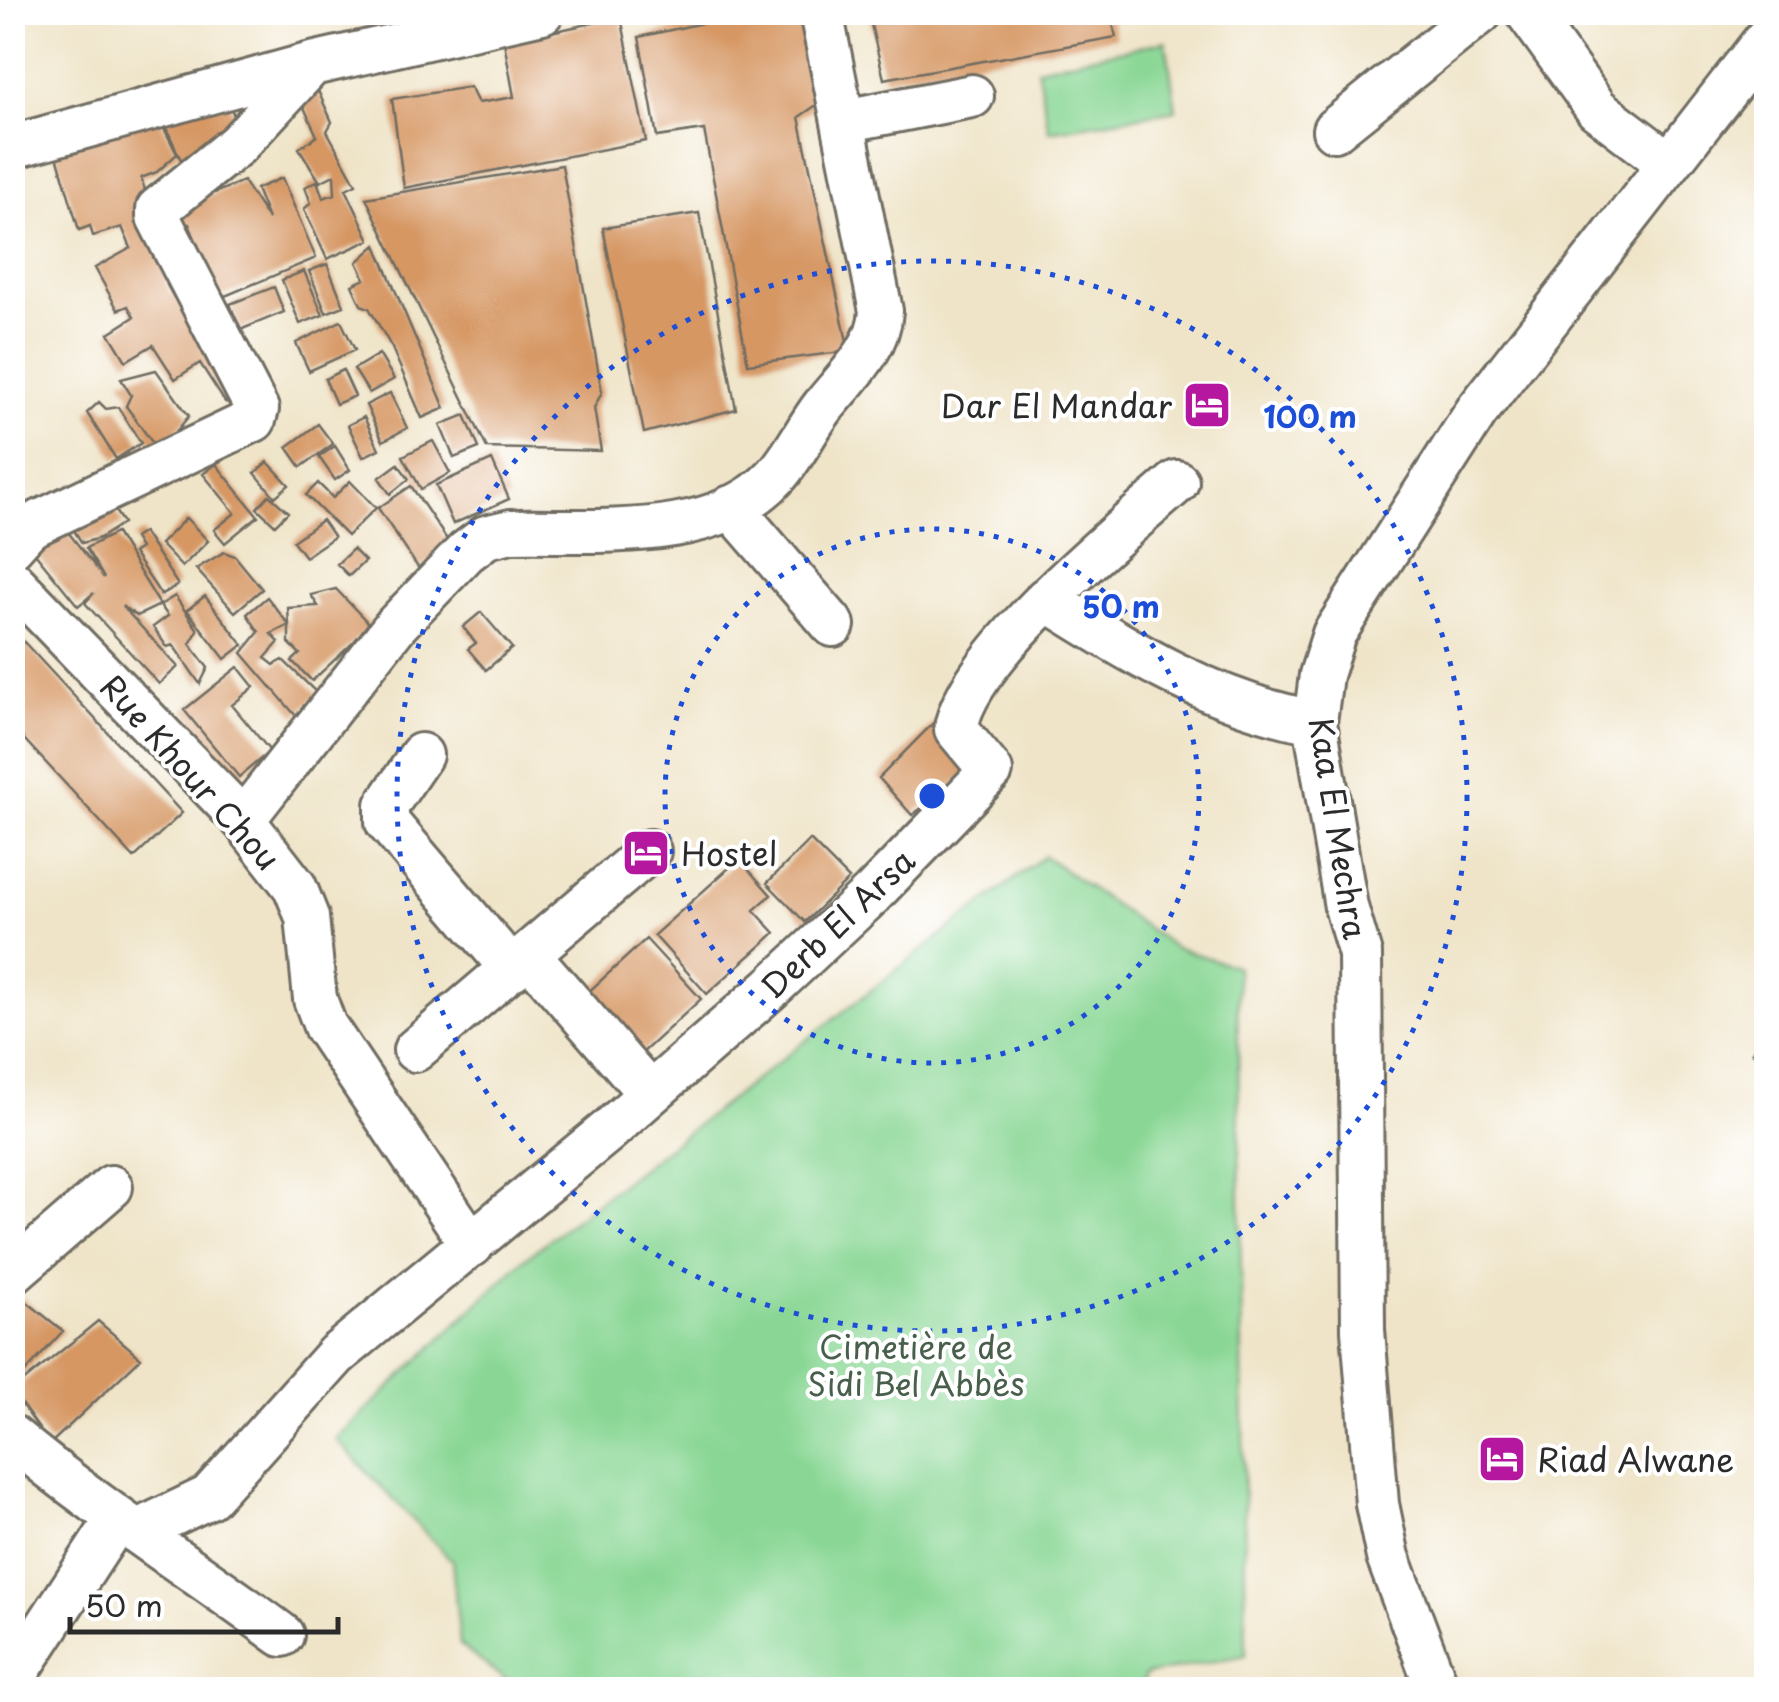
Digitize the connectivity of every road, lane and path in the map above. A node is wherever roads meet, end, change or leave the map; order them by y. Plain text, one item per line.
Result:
1 (542, 12) edge
2 (821, 12) edge
3 (1481, 12) edge
4 (1527, 12) edge
5 (1766, 39) edge
6 (312, 64) junction
7 (972, 96) dead end
8 (844, 121) junction
9 (1334, 130) dead end
10 (12, 147) edge
11 (1668, 162) junction
12 (1177, 482) dead end
13 (731, 506) junction
14 (12, 546) edge
15 (12, 581) edge
16 (1046, 599) junction
17 (833, 626) dead end
18 (1315, 722) junction
19 (421, 755) dead end
20 (243, 820) junction
21 (649, 850) dead end
22 (520, 962) junction
23 (415, 1050) dead end
24 (650, 1094) junction
25 (111, 1187) dead end
26 (472, 1245) junction
27 (12, 1273) edge
28 (12, 1437) edge
29 (209, 1496) junction
30 (127, 1526) junction
31 (187, 1565) junction
32 (282, 1635) dead end
33 (13, 1679) edge
34 (1438, 1690) edge

1 - 6 street
2 - 8 street
3 - 9 street
4 - 11 street
5 - 11 street, Kaa El Mechra
6 - 10 street
6 - 14 street
7 - 8 street
8 - 13 street
11 - 18 street, Kaa El Mechra
12 - 16 street, Derb El Arsa
13 - 17 street
13 - 20 street
15 - 20 street, Rue Khour Chou
16 - 18 street
16 - 24 street, Derb El Arsa
18 - 34 street, Kaa El Mechra
19 - 22 street
20 - 26 street, Rue Khour Chou
21 - 22 street
22 - 23 street
22 - 24 street
24 - 26 street, Derb El Arsa
25 - 27 street
26 - 29 street, Derb El Arsa
28 - 30 street
29 - 30 street
29 - 31 street
30 - 31 street
30 - 33 street
31 - 32 street

